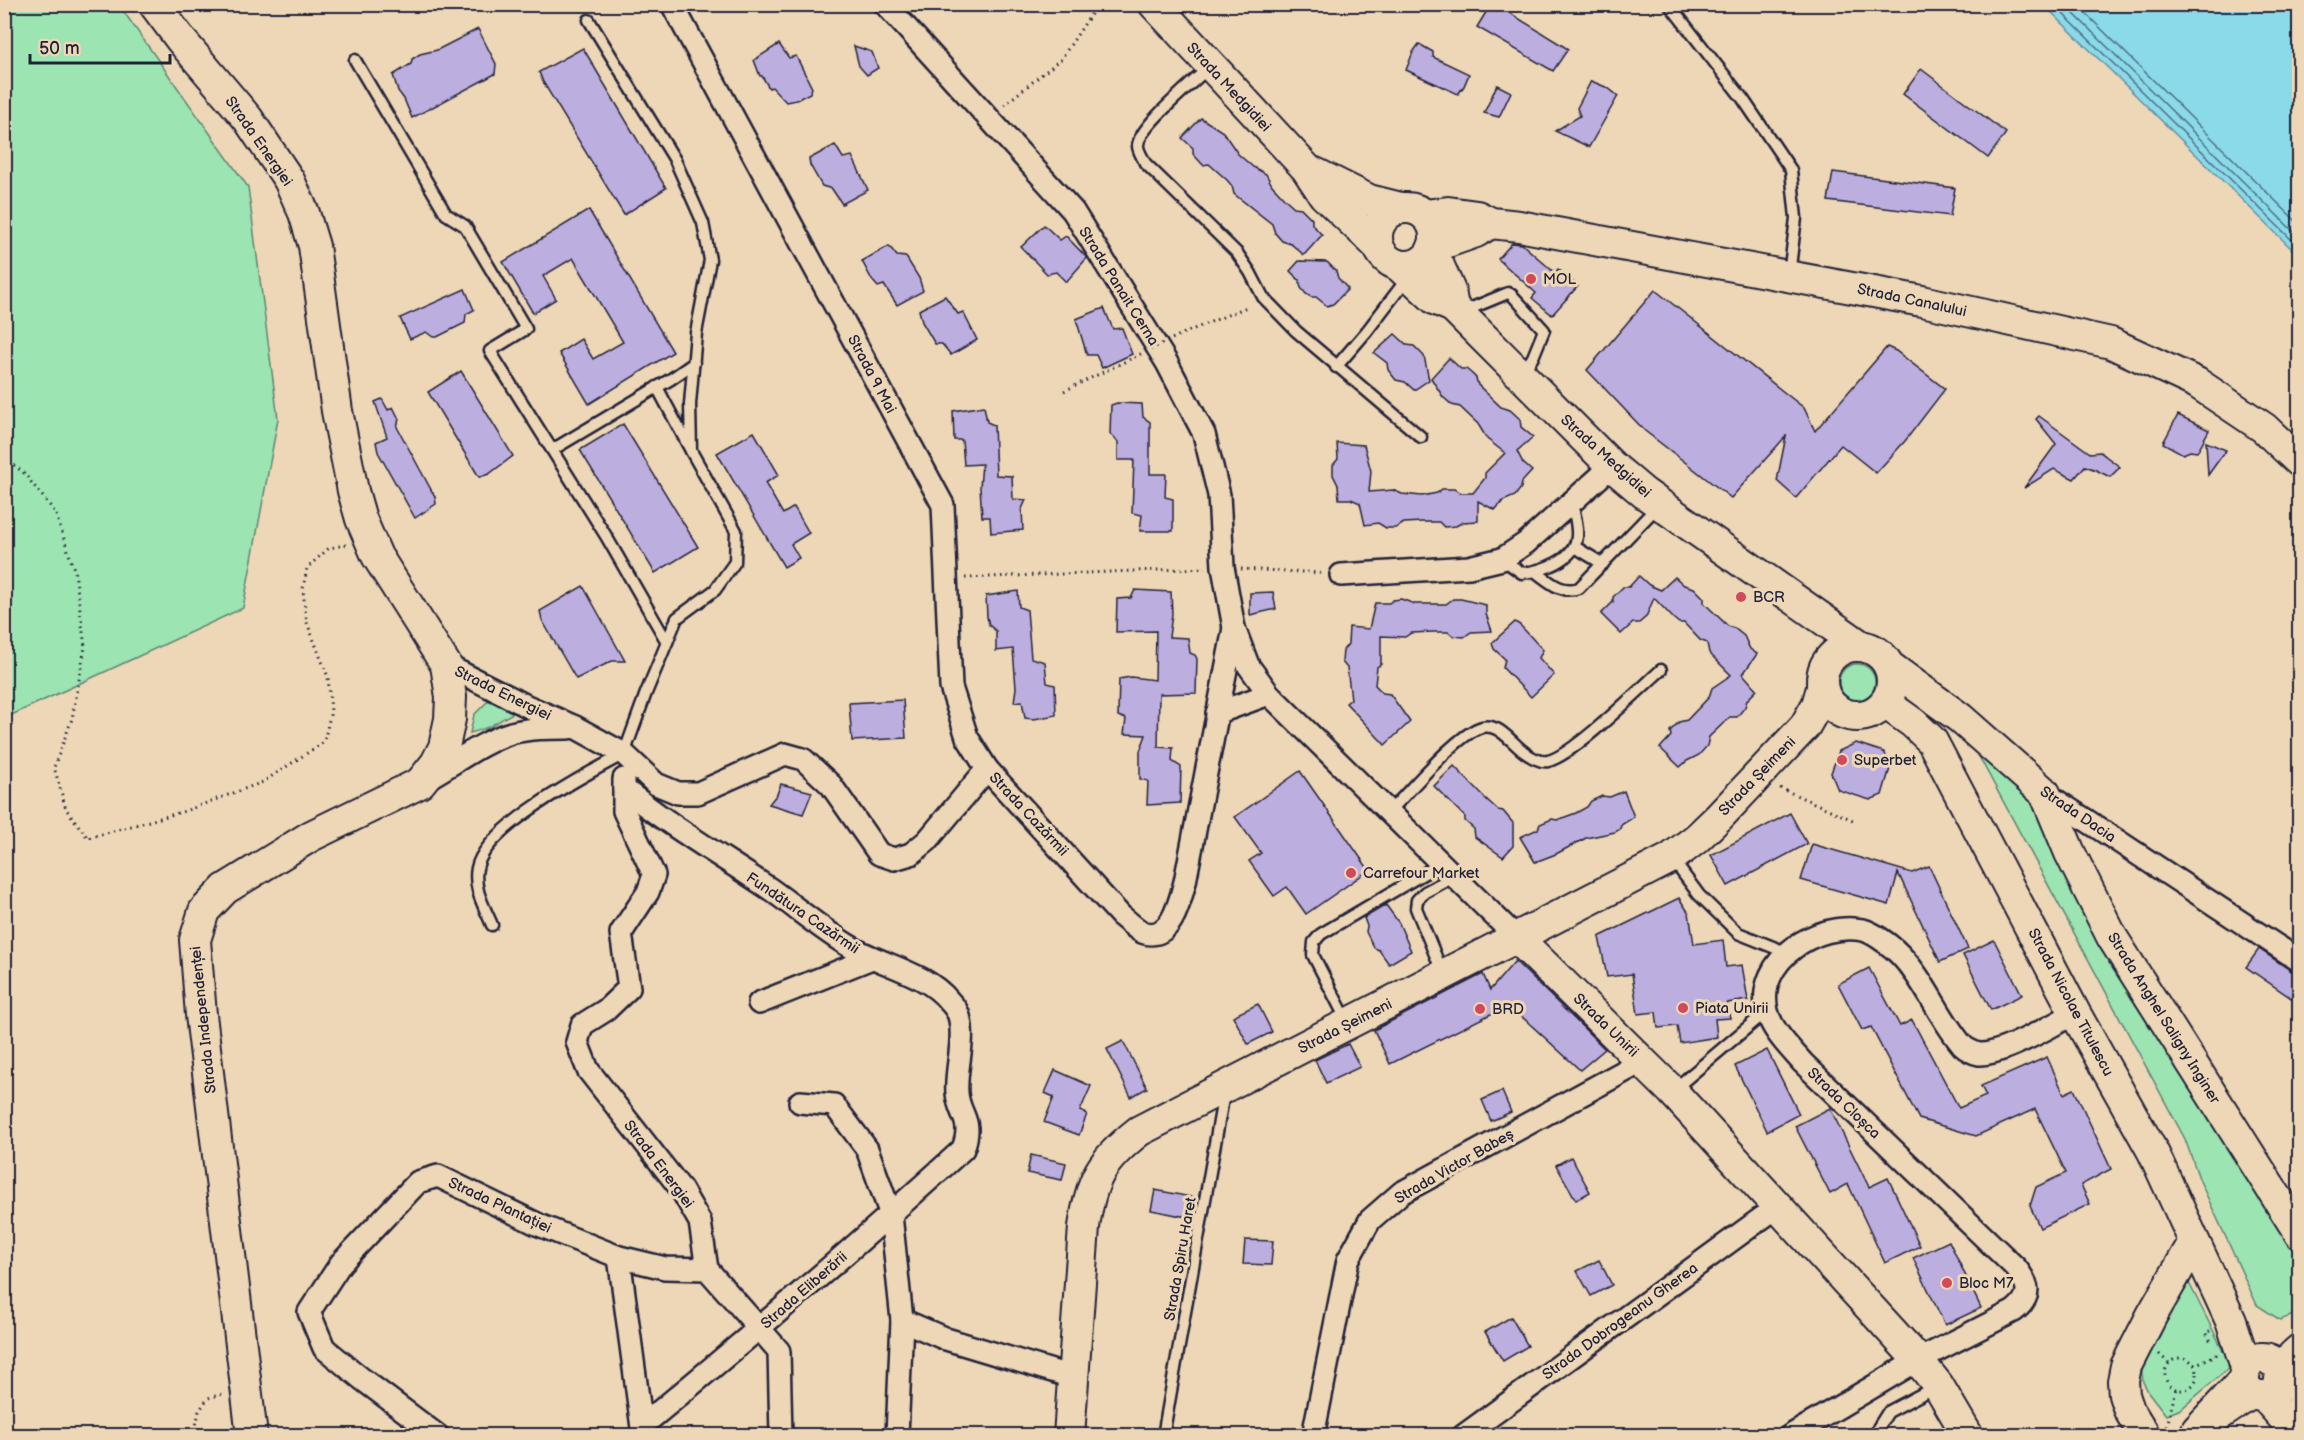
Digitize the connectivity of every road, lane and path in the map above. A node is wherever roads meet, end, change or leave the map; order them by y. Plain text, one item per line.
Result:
1 (154, 4) edge
2 (672, 4) edge
3 (885, 4) edge
4 (1098, 4) edge
5 (1154, 4) edge
6 (1669, 4) edge
7 (589, 20) dead end
8 (355, 60) dead end
9 (1210, 67) junction
10 (989, 118) junction
11 (1306, 168) junction
12 (1413, 212) junction
13 (1491, 223) junction
14 (1412, 258) junction
15 (1789, 275) junction
16 (1249, 306) dead end
17 (1456, 310) junction
18 (694, 363) junction
19 (1336, 367) junction
20 (1521, 375) junction
21 (657, 387) junction
22 (1064, 391) dead end
23 (1421, 437) dead end
24 (552, 450) junction
25 (691, 452) junction
26 (4, 458) edge
27 (2300, 462) edge
28 (1612, 466) junction
29 (1572, 502) junction
30 (1660, 504) junction
31 (371, 544) junction
32 (1575, 547) junction
33 (1502, 559) junction
34 (1603, 564) junction
35 (1223, 567) junction
36 (1536, 572) junction
37 (1341, 574) joint
38 (946, 579) junction
39 (1806, 607) junction
40 (1234, 628) junction
41 (667, 642) junction
42 (1861, 646) junction
43 (446, 665) junction
44 (1889, 666) junction
45 (1662, 670) dead end
46 (1823, 678) junction
47 (1269, 694) junction
48 (1885, 704) junction
49 (1217, 713) junction
50 (1848, 716) junction
51 (1805, 726) junction
52 (574, 727) junction
53 (624, 754) junction
54 (987, 769) junction
55 (1757, 778) junction
56 (420, 783) junction
57 (624, 789) junction
58 (2045, 793) junction
59 (1388, 813) junction
60 (1855, 821) dead end
61 (1671, 858) junction
62 (1447, 871) junction
63 (492, 925) dead end
64 (1516, 937) junction
65 (1788, 954) junction
66 (872, 958) junction
67 (2300, 961) edge
68 (1443, 975) junction
69 (759, 1003) dead end
70 (1767, 1011) junction
71 (2075, 1013) junction
72 (1349, 1023) junction
73 (1643, 1061) junction
74 (1225, 1088) junction
75 (1672, 1091) junction
76 (800, 1102) dead end
77 (963, 1149) joint
78 (1776, 1207) junction
79 (891, 1215) junction
80 (2300, 1234) edge
81 (2194, 1242) junction
82 (619, 1257) junction
83 (707, 1269) junction
84 (902, 1320) junction
85 (759, 1329) junction
86 (1918, 1360) junction
87 (2269, 1371) edge
88 (1072, 1377) junction
89 (1938, 1385) junction
90 (245, 1388) junction
91 (2176, 1389) junction
92 (2292, 1430) edge
93 (643, 1431) edge
94 (2174, 1434) edge
95 (194, 1436) edge
96 (252, 1436) edge
97 (438, 1436) edge
98 (781, 1436) edge
99 (897, 1436) edge
100 (1069, 1436) edge
101 (1163, 1436) edge
102 (1313, 1436) edge
103 (1463, 1436) edge
104 (1790, 1436) edge
105 (1881, 1436) edge
106 (1968, 1436) edge

1 - 31 street, Strada Energiei
2 - 38 street, Strada 9 Mai
3 - 10 street, Strada Panait Cerna
4 - 10 path
5 - 9 street, Strada Medgidiei
6 - 15 lane
7 - 18 lane
8 - 24 lane
9 - 11 street, Strada Medgidiei
9 - 19 lane
10 - 35 street, Strada Panait Cerna
11 - 12 street, Strada Medgidiei
11 - 14 street, Strada Medgidiei
12 - 13 street, Strada Canalului
12 - 14 street
12 - 14 street
13 - 14 street
13 - 15 street, Strada Canalului
14 - 17 street, Strada Medgidiei
14 - 19 lane
15 - 27 street, Strada Canalului
16 - 22 path, bridge
17 - 20 street, Strada Medgidiei
17 - 20 lane
18 - 21 lane
18 - 25 lane
19 - 23 lane
20 - 28 street, Strada Medgidiei
21 - 24 lane
21 - 25 lane
24 - 41 lane
25 - 41 lane
26 - 31 path
28 - 29 street
28 - 30 street, Strada Medgidiei
29 - 32 lane
29 - 33 street
30 - 34 lane
30 - 39 street, Strada Medgidiei
31 - 43 street, Strada Energiei
32 - 34 lane
32 - 36 lane
33 - 36 lane
33 - 37 street
34 - 36 lane
35 - 37 path
35 - 38 path
35 - 40 street, Strada Panait Cerna
38 - 54 street, Strada 9 Mai
39 - 42 street, Strada Medgidiei
39 - 46 street
40 - 47 street, Strada Unirii
40 - 49 street, Strada Cazărmii
41 - 53 lane
42 - 44 street
42 - 46 street
43 - 52 street, Strada Energiei
43 - 56 street, Strada Independenței
44 - 48 street
44 - 58 street, Strada Dacia
45 - 59 lane
46 - 50 street
46 - 51 street, Strada Șeimeni
47 - 49 street
47 - 59 street, Strada Unirii
48 - 50 street
48 - 71 street, Strada Nicolae Titulescu
49 - 54 street, Strada Cazărmii
50 - 51 street, Strada Șeimeni
51 - 55 street, Strada Șeimeni
52 - 53 street, Strada Energiei
52 - 56 street
53 - 54 street, Strada Cazărmii
53 - 57 street, Strada Energiei
53 - 63 lane
55 - 60 path
55 - 61 street, Strada Șeimeni
56 - 90 street, Strada Independenței
57 - 66 street, Fundătura Cazărmii
57 - 83 street, Strada Energiei
58 - 67 street, Strada Dacia
58 - 80 street, Strada Anghel Saligny Inginer
59 - 62 street, Strada Unirii
61 - 64 street, Strada Șeimeni
61 - 65 lane
62 - 64 street, Strada Unirii
62 - 68 lane
62 - 72 lane
64 - 68 street, Strada Șeimeni
64 - 73 street, Strada Unirii
65 - 70 street, Strada Cloșca
65 - 71 street, Strada Cloșca
66 - 69 street
66 - 77 street, Fundătura Cazărmii
68 - 72 street, Strada Șeimeni
70 - 75 lane
70 - 86 street, Strada Cloșca
71 - 81 street, Strada Nicolae Titulescu
72 - 74 street, Strada Șeimeni
73 - 75 street, Strada Unirii
73 - 102 street, Strada Victor Babeș
74 - 88 street, Strada Șeimeni
74 - 101 lane, Strada Spiru Haret
75 - 78 street, Strada Unirii
76 - 79 street
77 - 79 street, Strada Eliberării
78 - 86 street, Strada Unirii
78 - 103 street, Strada Dobrogeanu Gherea
79 - 84 street
79 - 85 street, Strada Eliberării
81 - 87 street, Strada Nicolae Titulescu
81 - 94 street
82 - 83 street, Strada Plantației
82 - 93 street
82 - 97 street, Strada Plantației
83 - 85 street
84 - 88 street
84 - 99 street
85 - 93 street, Strada Eliberării
85 - 98 street
86 - 89 street, Strada Unirii
86 - 104 street, Strada Cloșca
87 - 92 street, Strada Nicolae Titulescu
87 - 94 street
88 - 100 street, Strada Șeimeni
89 - 105 lane
89 - 106 street, Strada Unirii
90 - 95 path
90 - 96 street, Strada Independenței
91 - 91 path
91 - 94 path

